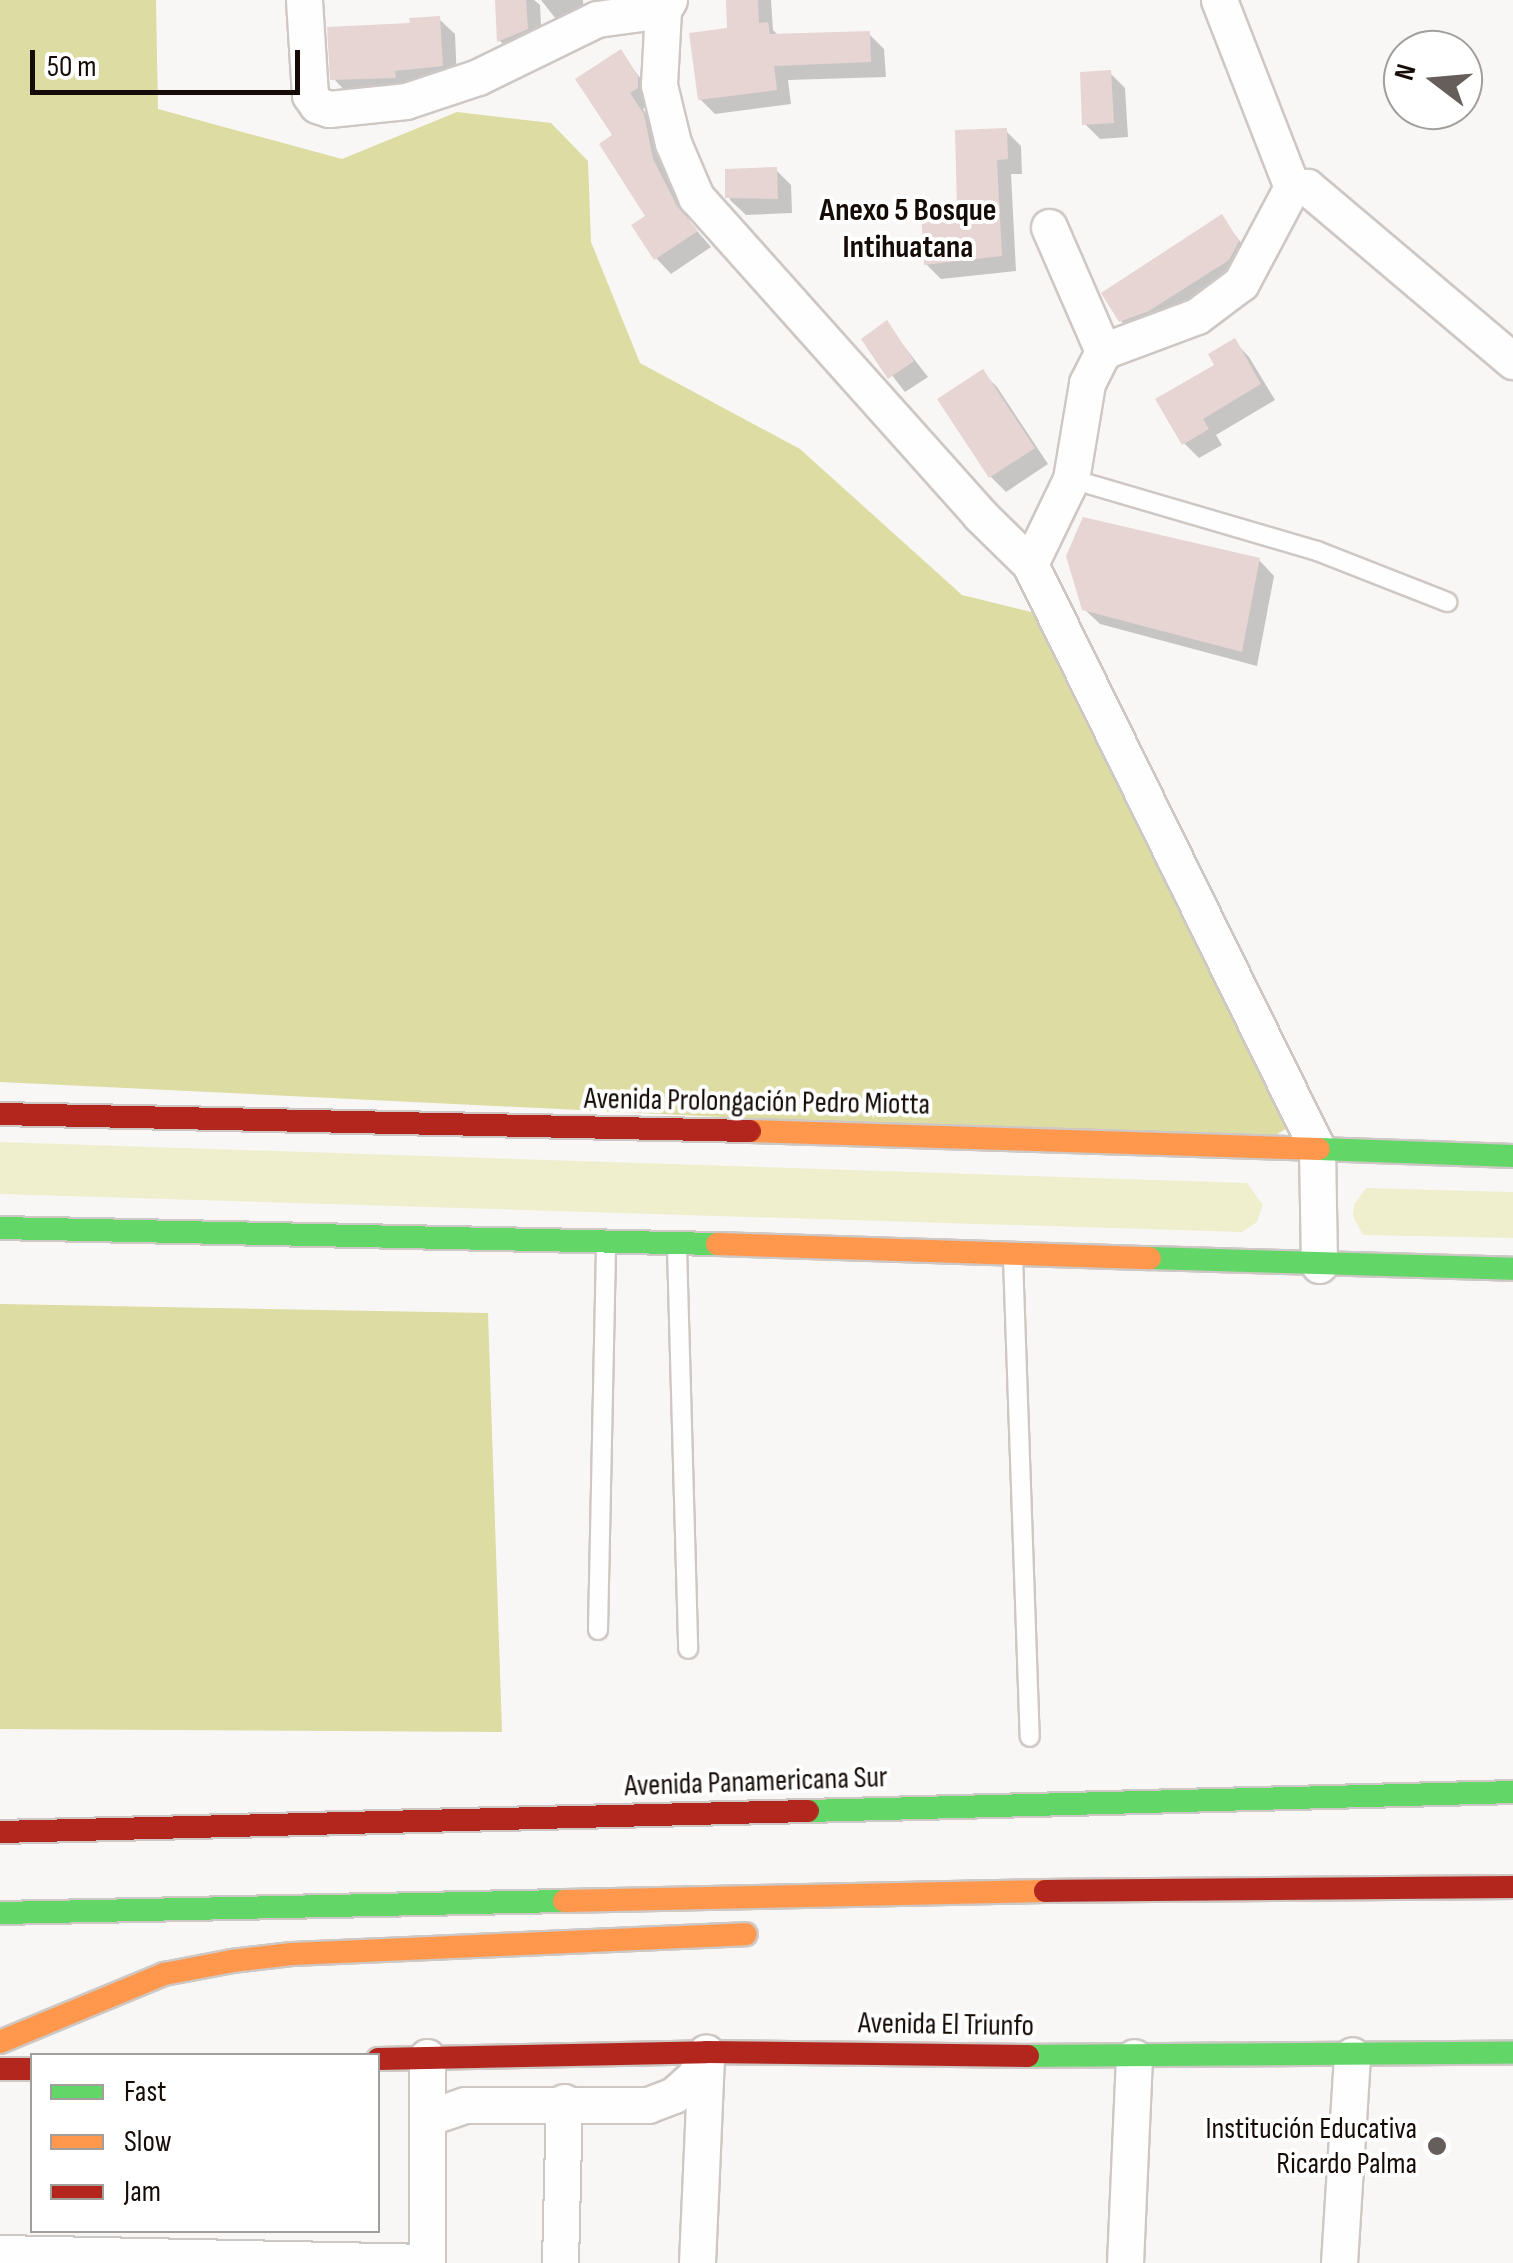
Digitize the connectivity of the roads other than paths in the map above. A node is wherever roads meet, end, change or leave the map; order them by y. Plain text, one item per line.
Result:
1 (304, 0) edge
2 (1219, 0) edge
3 (666, 5) edge
4 (1292, 187) junction
5 (1049, 227) dead end
6 (1103, 351) junction
7 (1513, 361) edge
8 (1072, 479) junction
9 (1030, 564) junction
10 (1448, 602) dead end
11 (0, 1114) edge
12 (1318, 1148) junction
13 (1513, 1156) edge
14 (0, 1228) edge
15 (606, 1240) junction
16 (676, 1243) junction
17 (1012, 1252) junction
18 (1319, 1265) junction
19 (1513, 1268) edge
20 (598, 1630) dead end
21 (688, 1649) dead end
22 (1030, 1737) dead end
23 (1513, 1792) edge
24 (0, 1832) edge
25 (1513, 1887) edge
26 (1011, 1891) junction
27 (0, 1913) edge
28 (906, 1919) dead end
29 (771, 1933) dead end
30 (0, 2042) edge
31 (706, 2052) junction
32 (1513, 2054) edge
33 (1352, 2055) junction
34 (427, 2057) junction
35 (1134, 2057) junction
36 (380, 2059) edge
37 (30, 2068) edge
38 (0, 2070) edge
39 (564, 2102) junction
40 (427, 2118) junction
41 (0, 2253) edge
42 (427, 2262) edge
43 (560, 2263) edge
44 (697, 2263) edge
45 (1125, 2263) edge
46 (1339, 2263) edge

1 - 3 street
2 - 4 street
3 - 9 street
4 - 6 street
4 - 7 street
5 - 6 street
6 - 8 street
8 - 9 street
8 - 10 lane
9 - 12 street
11 - 12 main road, Avenida Prolongación Pedro Miotta
12 - 13 main road, Avenida Prolongación Pedro Miotta
12 - 18 street
14 - 15 main road
15 - 16 main road
15 - 20 lane
16 - 17 main road
16 - 21 lane
17 - 18 main road
17 - 22 lane
18 - 19 main road
23 - 24 main road, Avenida Panamericana Sur
25 - 26 main road
26 - 27 main road
26 - 28 main road
29 - 30 main road
31 - 34 main road, Avenida El Triunfo
31 - 35 main road, Avenida El Triunfo
31 - 39 street
31 - 44 street
32 - 33 main road, Avenida El Triunfo
33 - 35 main road, Avenida El Triunfo
33 - 46 street
34 - 36 main road, Avenida El Triunfo
34 - 40 street
35 - 45 street
37 - 38 main road
39 - 40 street
39 - 43 street
40 - 42 street
41 - 42 street

